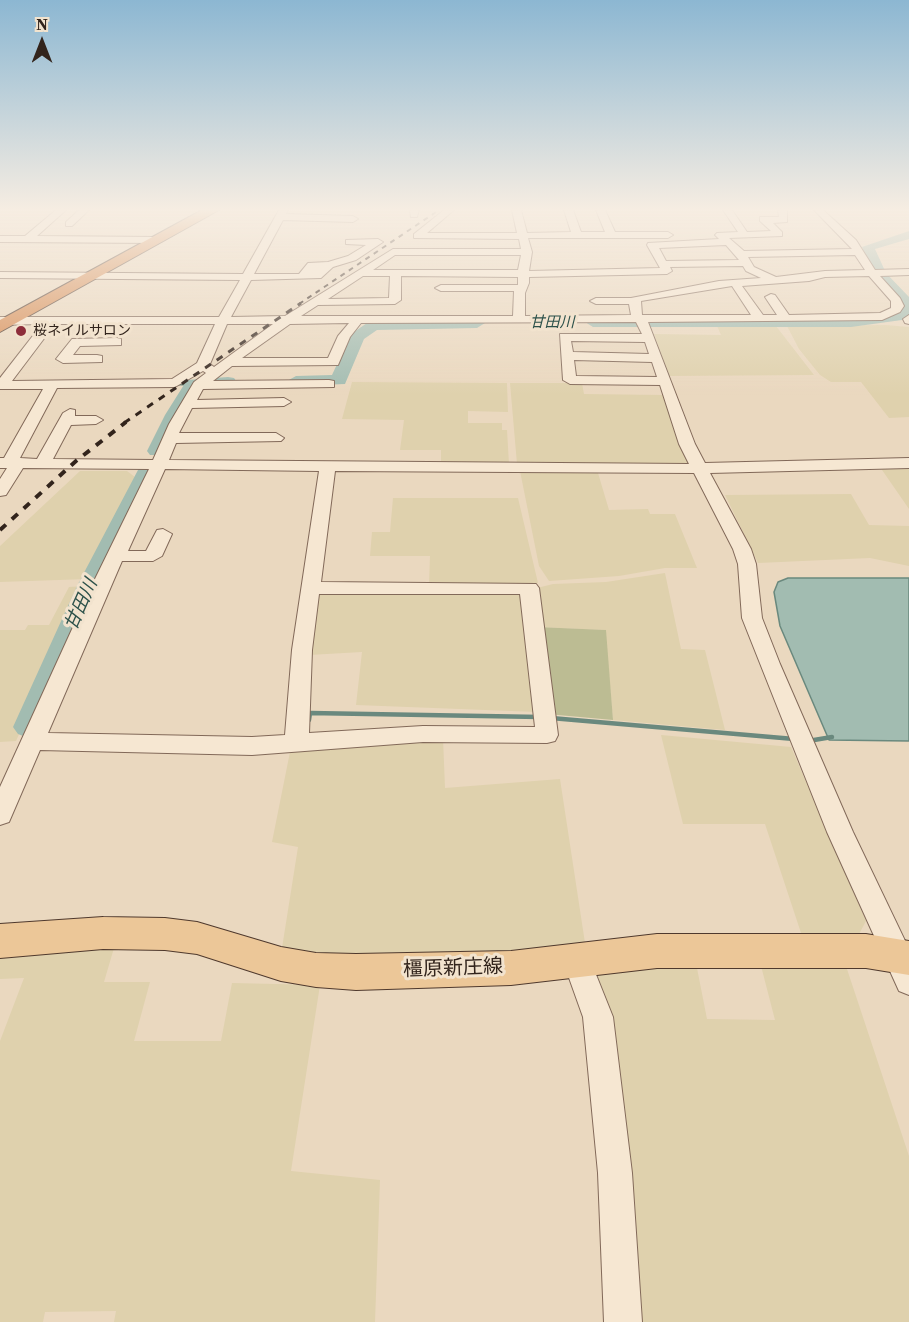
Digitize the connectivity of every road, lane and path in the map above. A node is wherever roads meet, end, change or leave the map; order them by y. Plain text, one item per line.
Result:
1 (101, 272) edge
2 (249, 272) edge
3 (308, 272) edge
4 (523, 272) junction
5 (612, 272) edge
6 (663, 272) edge
7 (756, 272) edge
8 (909, 272) edge
9 (362, 273) joint
10 (396, 273) junction
11 (440, 273) junction
12 (879, 273) junction
13 (0, 275) edge
14 (93, 276) junction
15 (246, 277) junction
16 (773, 280) junction
17 (734, 282) junction
18 (522, 288) junction
19 (673, 293) junction
20 (705, 296) junction
21 (771, 297) dead end
22 (909, 297) edge
23 (596, 301) dead end
24 (318, 302) junction
25 (446, 303) junction
26 (823, 305) dead end
27 (519, 318) junction
28 (640, 318) junction
29 (679, 318) junction
30 (833, 318) junction
31 (903, 318) edge
32 (719, 319) junction
33 (760, 319) junction
34 (786, 319) junction
35 (52, 320) junction
36 (108, 320) junction
37 (223, 320) junction
38 (290, 320) junction
39 (356, 320) junction
40 (4, 323) edge
41 (92, 342) junction
42 (117, 342) dead end
43 (567, 356) junction
44 (656, 358) junction
45 (97, 359) dead end
46 (227, 362) junction
47 (204, 376) junction
48 (664, 381) junction
49 (289, 384) junction
50 (329, 384) dead end
51 (1, 385) edge
52 (51, 386) junction
53 (284, 402) junction
54 (188, 404) junction
55 (96, 420) dead end
56 (278, 428) junction
57 (170, 438) junction
58 (10, 462) edge
59 (43, 462) junction
60 (909, 463) edge
61 (158, 466) junction
62 (272, 467) junction
63 (327, 468) junction
64 (701, 468) junction
65 (0, 491) edge
66 (163, 534) dead end
67 (116, 556) junction
68 (312, 588) junction
69 (297, 736) junction
70 (32, 741) junction
71 (0, 815) edge
72 (0, 941) edge
73 (577, 961) junction
74 (905, 964) edge
75 (623, 1322) edge

1 - 14 highway
2 - 15 street
3 - 15 street
4 - 5 street
4 - 11 street
4 - 18 street
6 - 19 street
7 - 16 street
8 - 12 street
9 - 10 street
9 - 24 street
10 - 11 street
10 - 24 street
11 - 25 street
12 - 16 street
12 - 22 street
12 - 31 street
13 - 14 street
14 - 15 street
14 - 40 highway
15 - 37 street
16 - 17 street
17 - 20 street
17 - 33 street
18 - 25 street
18 - 27 street
19 - 20 street
19 - 28 street
19 - 29 street
20 - 32 street
21 - 34 street
23 - 28 street
24 - 38 street
25 - 27 street
25 - 39 street
26 - 30 street
27 - 28 street
28 - 29 street
28 - 43 street
28 - 44 street
29 - 32 street
30 - 31 street
30 - 34 street
32 - 33 street
33 - 34 street
35 - 36 street
35 - 40 street
35 - 51 street
36 - 37 street
36 - 41 street
37 - 38 street
37 - 47 street
38 - 39 street
38 - 46 street
39 - 46 street
41 - 42 street
41 - 45 street
43 - 44 street
43 - 48 street
44 - 48 street
46 - 47 street
47 - 49 street
47 - 52 street
47 - 54 street
48 - 64 street
49 - 50 street
49 - 53 street
51 - 52 street
52 - 58 street
53 - 54 street
53 - 56 street
54 - 57 street
55 - 59 street
56 - 57 street
56 - 62 street
57 - 61 street
58 - 59 street
58 - 65 street
59 - 61 street
60 - 64 street
61 - 62 street
61 - 67 street
62 - 63 street
63 - 64 street
63 - 68 street
64 - 74 street
66 - 67 street
67 - 70 street
68 - 69 street
68 - 69 street
69 - 70 street
70 - 71 street
72 - 73 main road, 橿原新庄線
73 - 74 main road, 橿原新庄線
73 - 75 street

